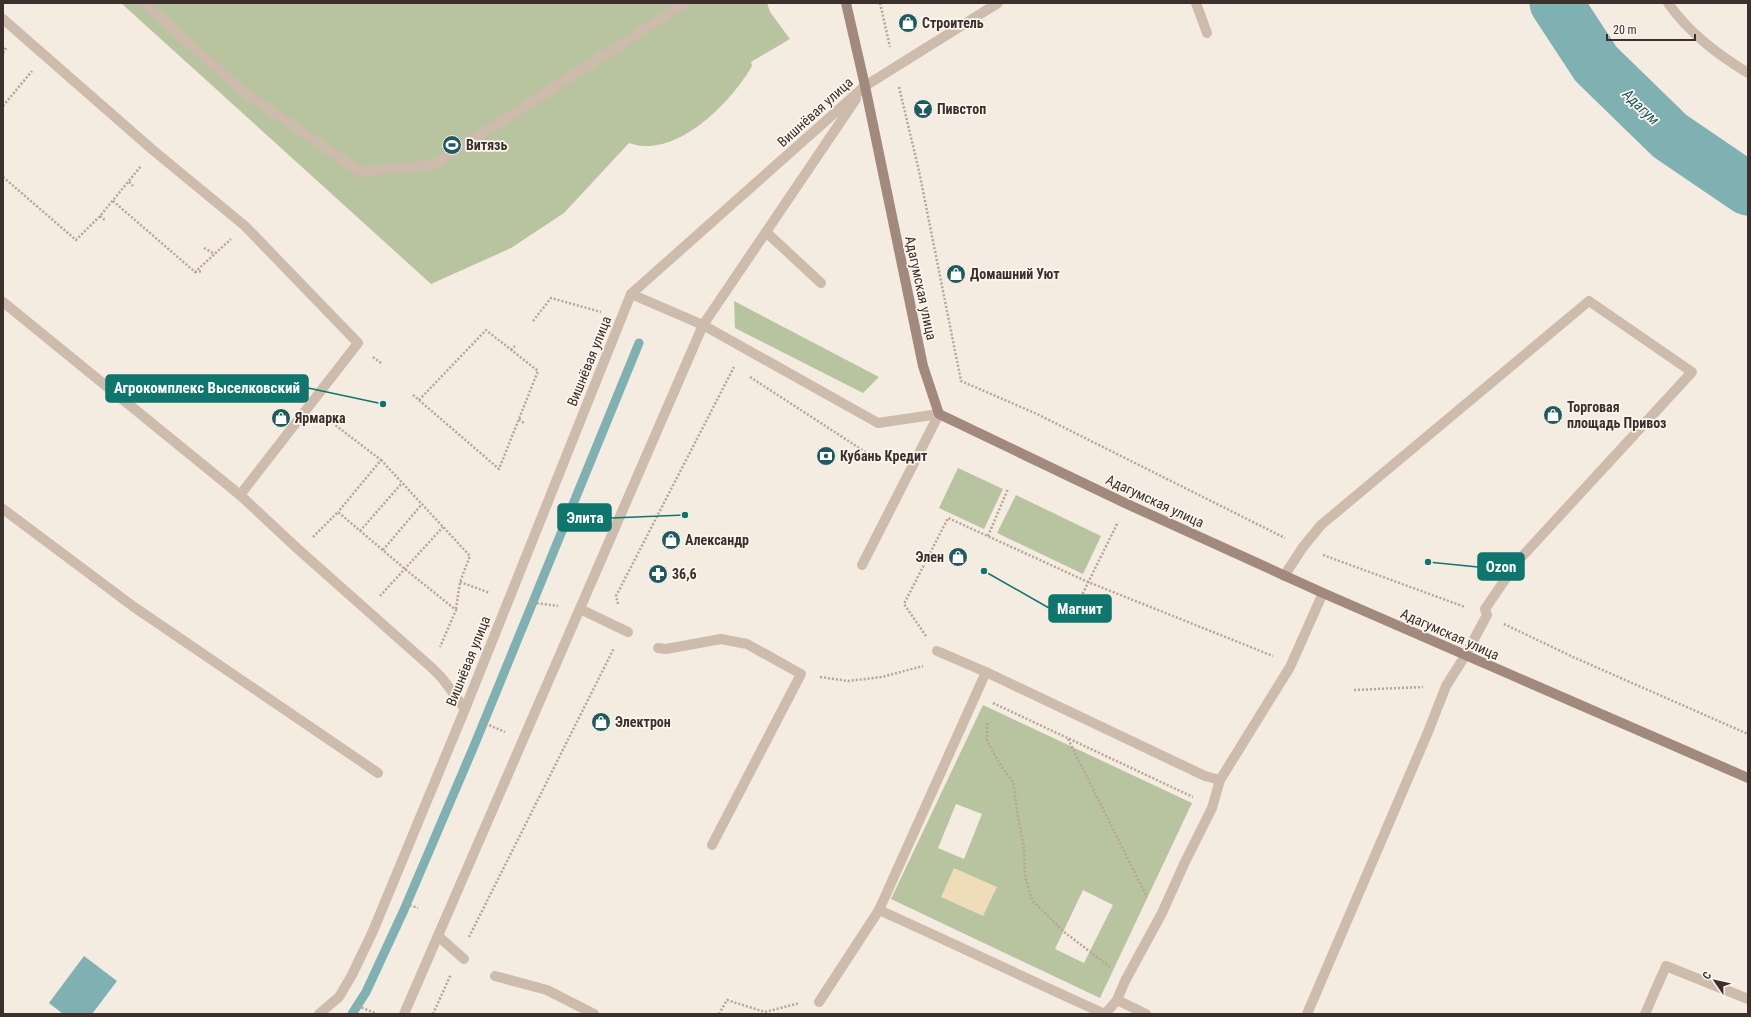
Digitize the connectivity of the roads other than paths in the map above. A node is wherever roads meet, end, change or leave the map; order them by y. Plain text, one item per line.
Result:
1 (144, 3) edge
2 (685, 3) edge
3 (846, 3) edge
4 (998, 3) edge
5 (1196, 3) edge
6 (1668, 3) edge
7 (3, 19) edge
8 (1207, 33) dead end
9 (1748, 73) edge
10 (865, 86) junction
11 (766, 232) junction
12 (820, 283) dead end
13 (631, 294) junction
14 (3, 302) edge
15 (702, 325) junction
16 (938, 414) junction
17 (240, 495) junction
18 (3, 509) edge
19 (862, 565) dead end
20 (1284, 576) junction
21 (1323, 593) junction
22 (580, 609) junction
23 (628, 632) dead end
24 (658, 648) dead end
25 (937, 651) road end
26 (1465, 656) junction
27 (986, 672) junction
28 (465, 709) junction
29 (378, 773) dead end
30 (1748, 778) edge
31 (1220, 780) junction
32 (712, 845) dead end
33 (879, 910) junction
34 (438, 936) junction
35 (464, 959) dead end
36 (495, 976) dead end
37 (1748, 999) edge
38 (1117, 1000) junction
39 (819, 1002) road end
40 (319, 1014) edge
41 (404, 1014) edge
42 (594, 1014) edge
43 (1146, 1014) edge
44 (1307, 1014) edge
45 (1645, 1014) edge

1 - 2 street
3 - 10 main road, Адагумская улица
4 - 10 street
5 - 8 street
6 - 9 street
7 - 17 street
10 - 11 street, Вишнёвая улица
10 - 13 street, Вишнёвая улица
10 - 16 main road, Адагумская улица
11 - 12 street
11 - 15 street, Вишнёвая улица
13 - 15 street
13 - 28 street, Вишнёвая улица
14 - 17 street
15 - 16 street
15 - 22 street, Вишнёвая улица
16 - 19 street
16 - 20 main road, Адагумская улица
17 - 28 street
18 - 29 street
20 - 21 main road, Адагумская улица
20 - 26 street
21 - 26 main road, Адагумская улица
21 - 31 street
22 - 23 street
22 - 34 street, Вишнёвая улица
24 - 32 street
25 - 27 street
26 - 30 main road, Адагумская улица
26 - 44 street
27 - 31 street
27 - 33 street
28 - 40 street, Вишнёвая улица
31 - 38 street
33 - 38 street
33 - 39 street
34 - 35 street
34 - 41 street, Вишнёвая улица
36 - 42 street
37 - 45 street
38 - 43 street

